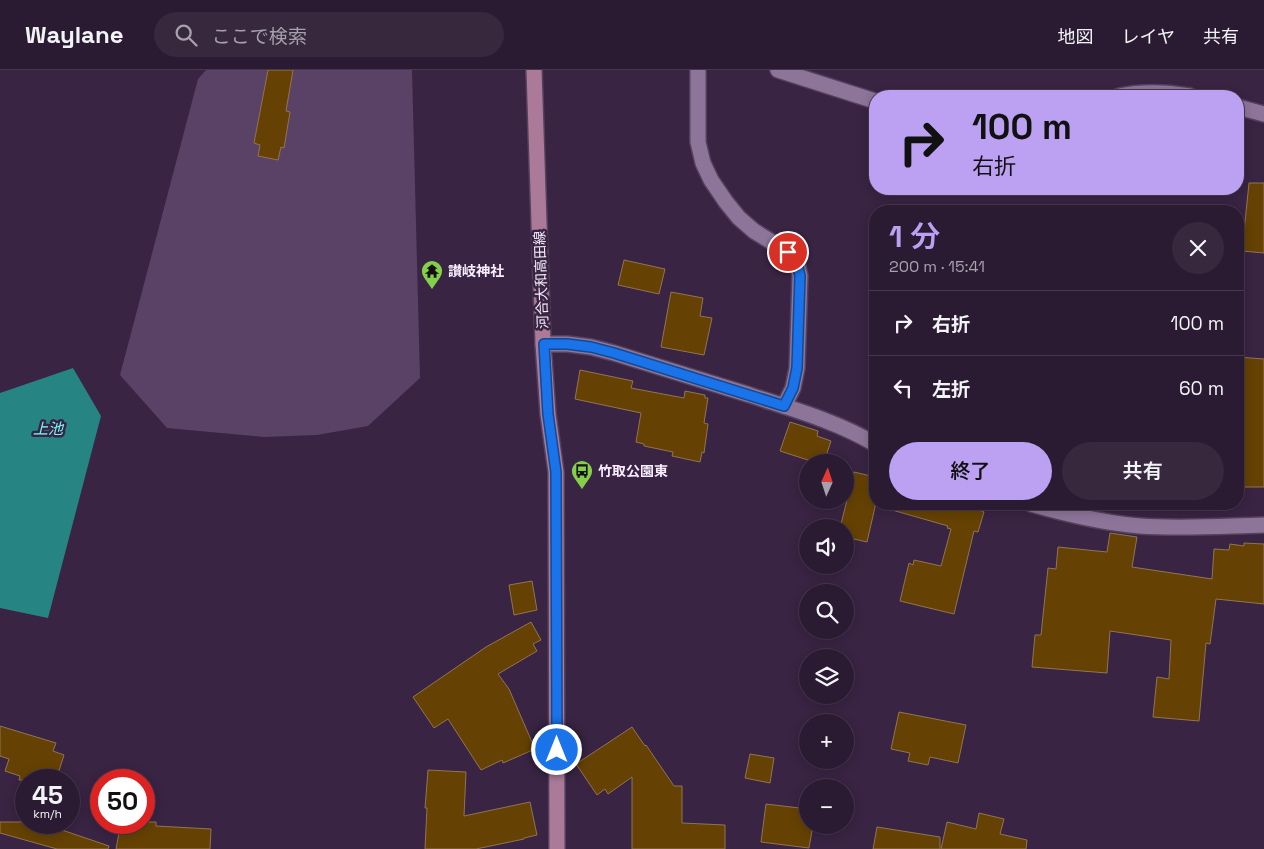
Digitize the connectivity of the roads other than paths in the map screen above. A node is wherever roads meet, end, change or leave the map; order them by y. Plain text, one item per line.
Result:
1 (534, 70) edge
2 (698, 70) edge
3 (778, 70) edge
4 (869, 99) edge
5 (1244, 109) edge
6 (1264, 114) edge
7 (544, 344) junction
8 (784, 406) junction
9 (869, 440) edge
10 (1056, 510) edge
11 (1264, 525) edge
12 (557, 849) edge

1 - 7 main road, 河合大和高田線
2 - 8 street
3 - 4 street
5 - 6 street
7 - 8 street
7 - 12 main road, 河合大和高田線
8 - 9 street
10 - 11 street

